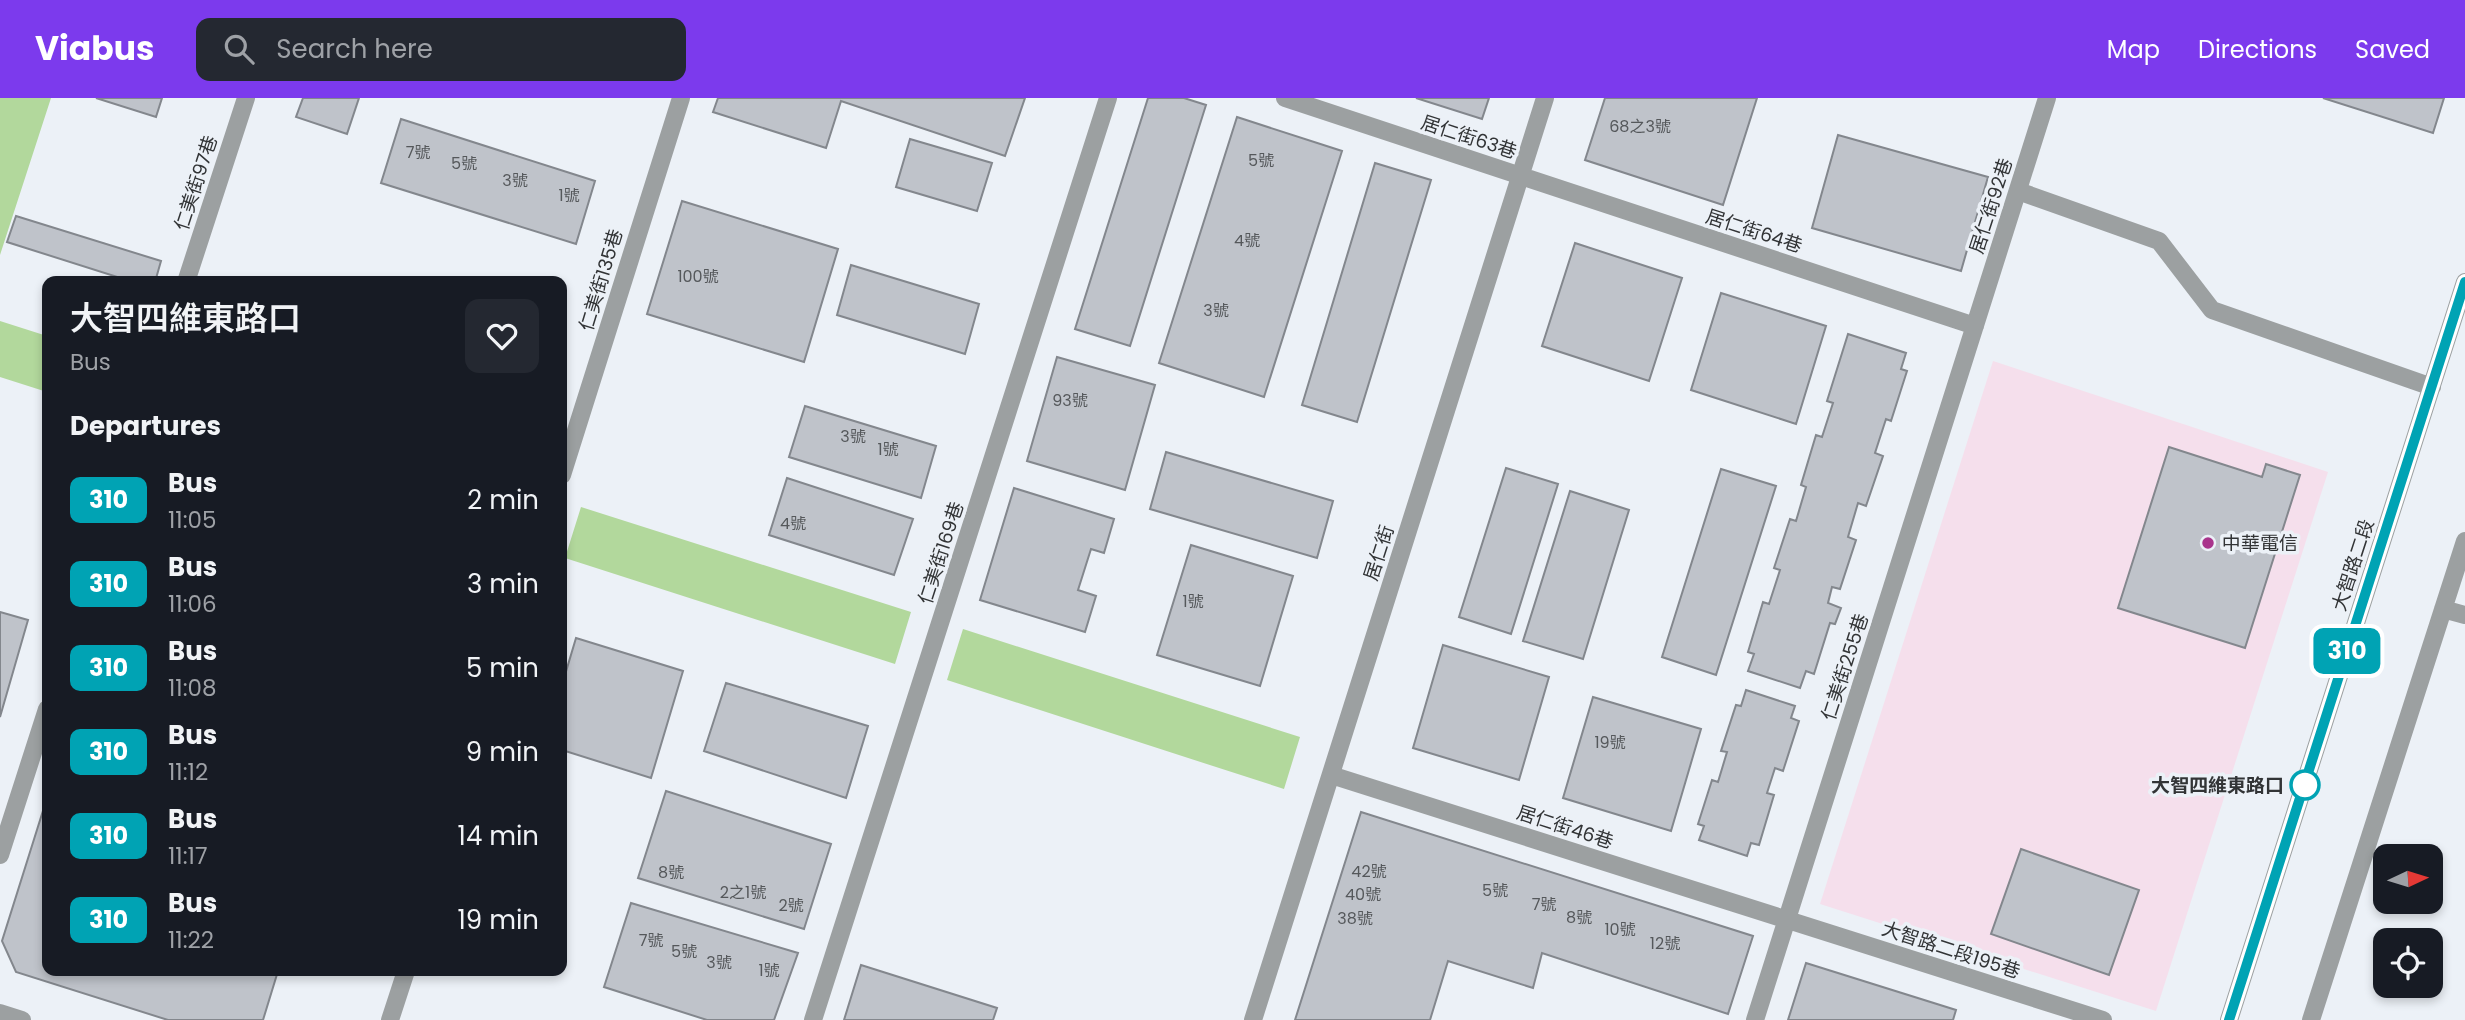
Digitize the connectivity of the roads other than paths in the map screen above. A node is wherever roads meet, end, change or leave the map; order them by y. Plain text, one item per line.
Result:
1 (246, 98) edge
2 (681, 98) edge
3 (1108, 98) edge
4 (1285, 98) edge
5 (1545, 98) edge
6 (2048, 98) edge
7 (1520, 176) junction
8 (2018, 191) junction
9 (188, 276) edge
10 (2465, 282) edge
11 (1975, 327) junction
12 (2432, 387) junction
13 (567, 459) edge
14 (2465, 541) edge
15 (2444, 609) junction
16 (2465, 615) edge
17 (42, 725) edge
18 (1331, 775) junction
19 (0, 855) edge
20 (1787, 919) junction
21 (404, 976) edge
22 (0, 1013) edge
23 (22, 1020) edge
24 (390, 1020) edge
25 (813, 1020) edge
26 (1253, 1020) edge
27 (1755, 1020) edge
28 (2103, 1020) edge
29 (2230, 1020) edge
30 (2311, 1020) edge

1 - 9 street, 仁美街97巷
2 - 13 street, 仁美街135巷
3 - 25 street, 仁美街169巷
4 - 7 street, 居仁街63巷
5 - 7 street, 居仁街
6 - 8 street, 居仁街92巷
7 - 11 street, 居仁街64巷
7 - 18 street, 居仁街
8 - 11 street, 居仁街92巷
8 - 12 street
10 - 12 street, 大智路二段
11 - 20 street, 仁美街255巷
12 - 29 street, 大智路二段
14 - 15 street
15 - 16 street
15 - 30 street
17 - 19 street
18 - 20 street, 居仁街46巷
18 - 26 street, 居仁街
20 - 27 street, 仁美街255巷
20 - 28 street, 大智路二段195巷
21 - 24 street
22 - 23 street

